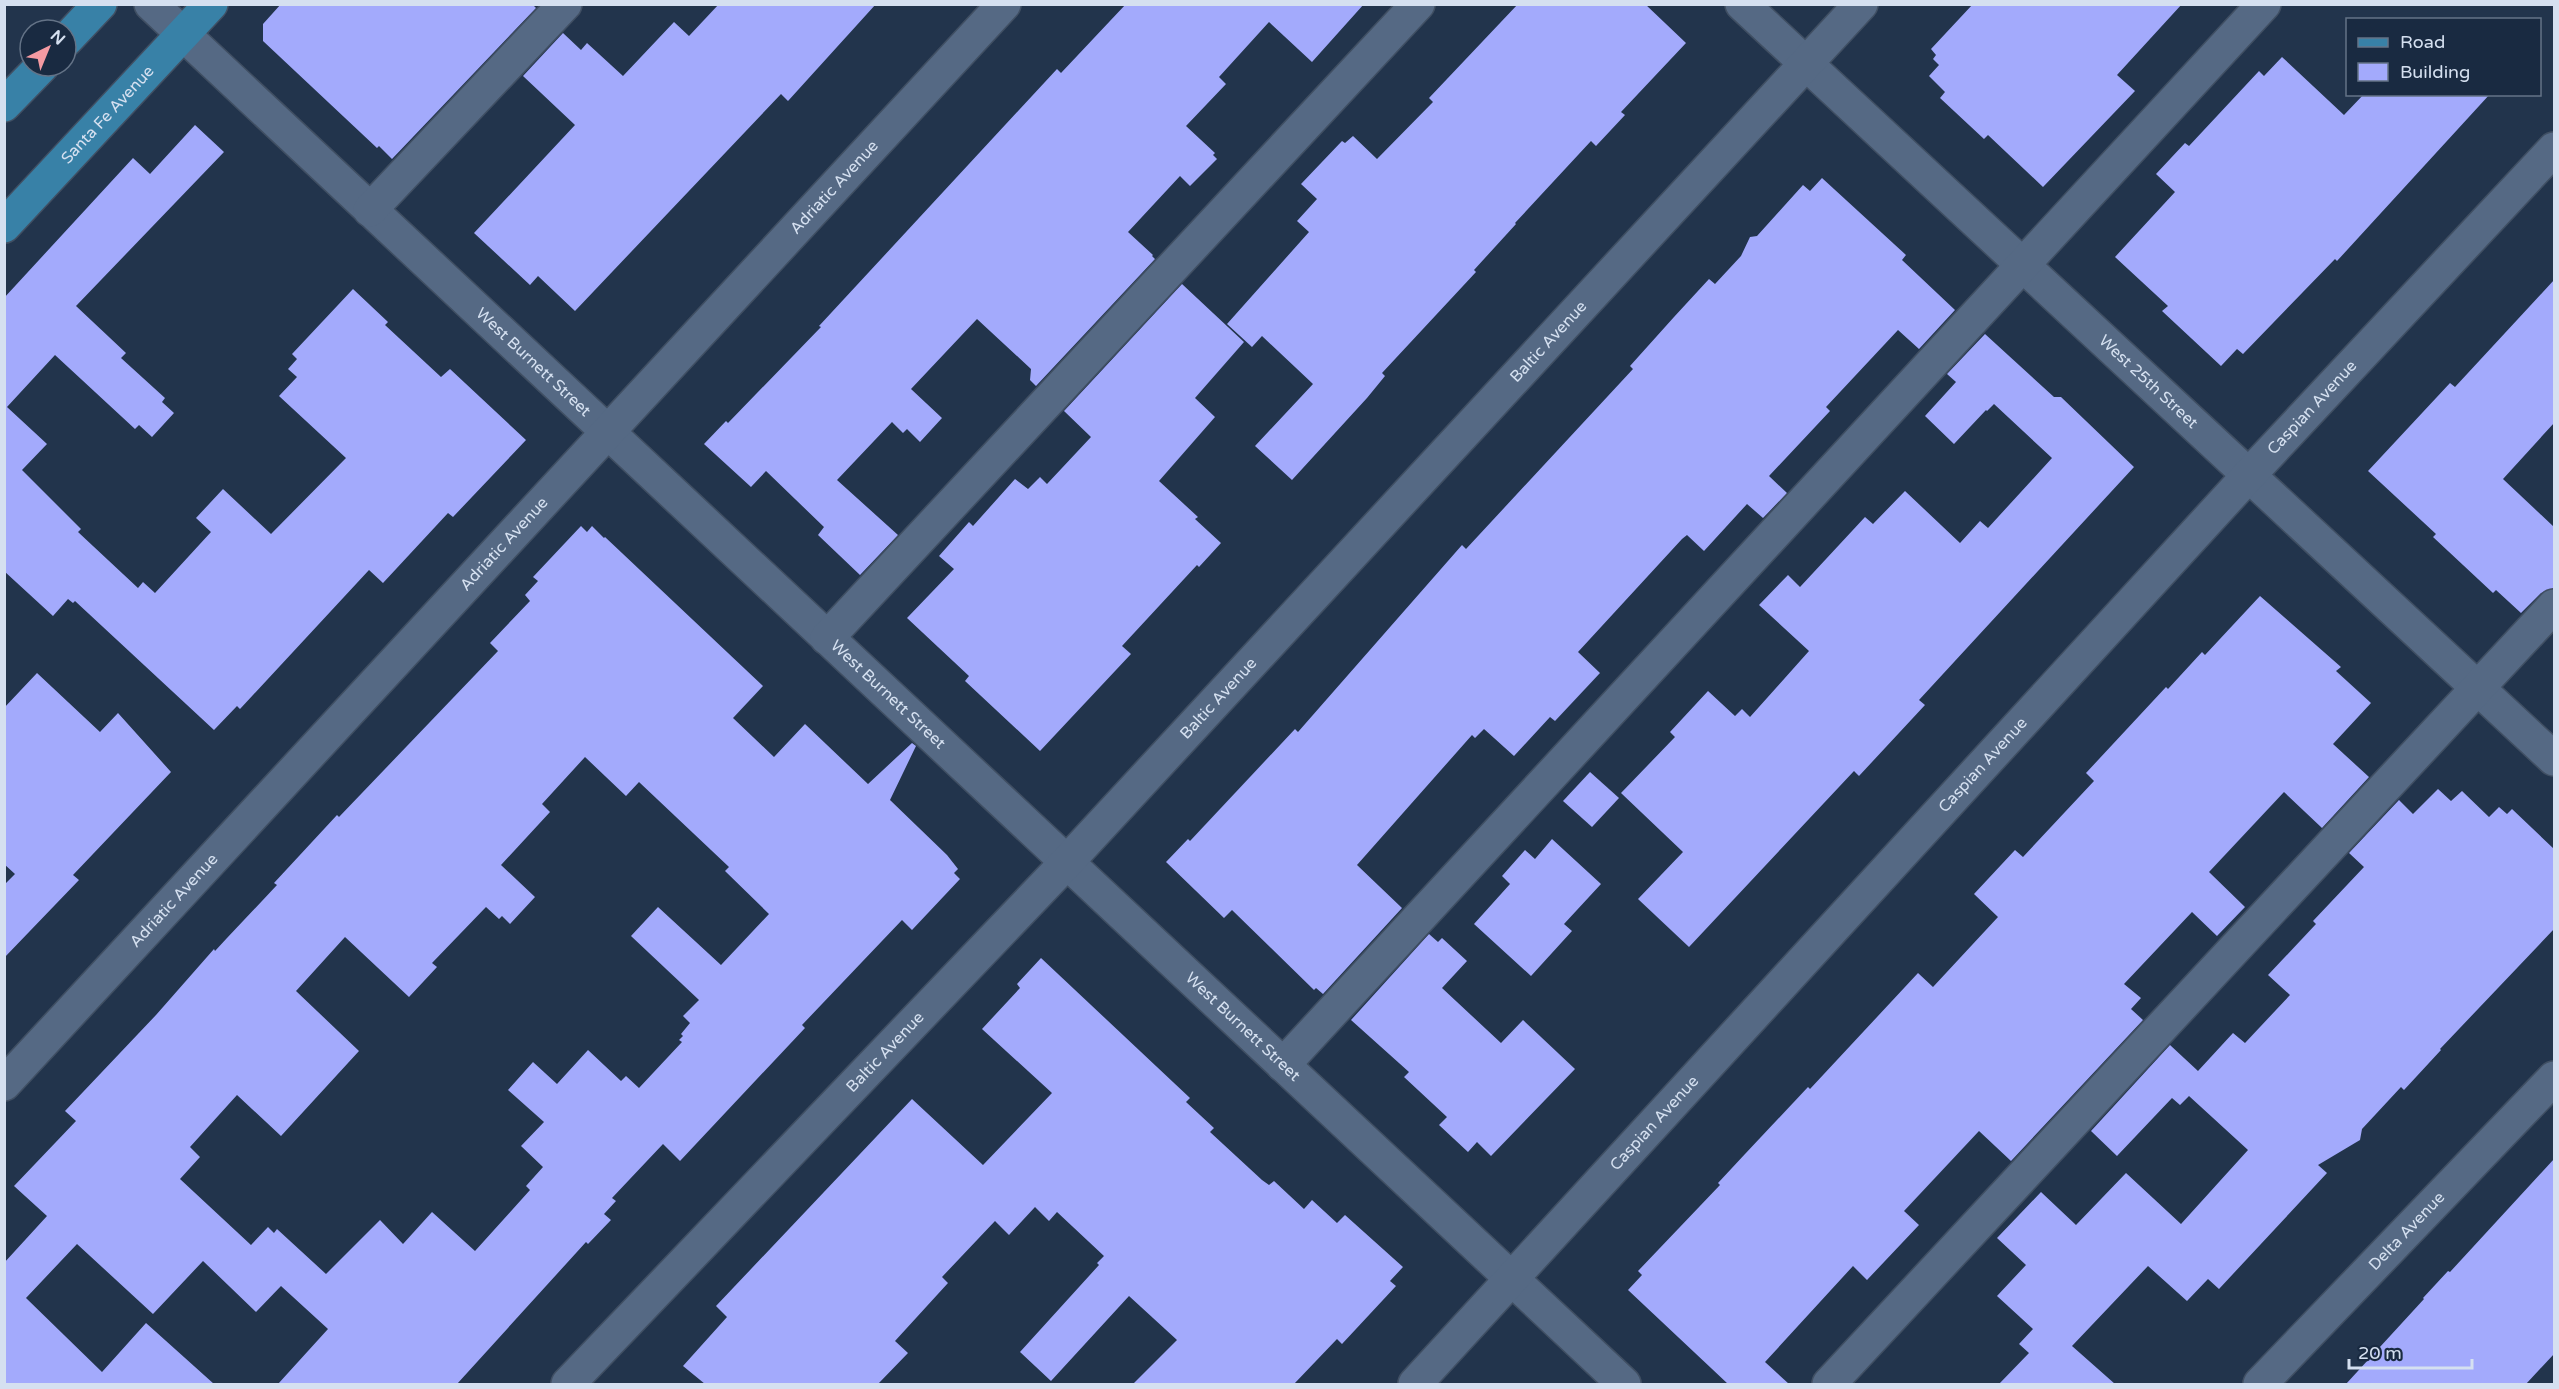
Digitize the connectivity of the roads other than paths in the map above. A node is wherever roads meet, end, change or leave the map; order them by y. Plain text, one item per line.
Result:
1 (100, 4) edge
2 (151, 4) edge
3 (211, 4) edge
4 (565, 4) edge
5 (1004, 4) edge
6 (1418, 4) edge
7 (1742, 4) edge
8 (1860, 4) edge
9 (2264, 4) edge
10 (78, 27) edge
11 (183, 34) junction
12 (1806, 64) junction
13 (30, 78) edge
14 (4, 105) edge
15 (2554, 149) edge
16 (370, 210) junction
17 (4, 226) edge
18 (2022, 265) junction
19 (608, 432) junction
20 (2249, 475) junction
21 (2554, 606) edge
22 (827, 638) junction
23 (2478, 688) junction
24 (2554, 759) edge
25 (1067, 862) junction
26 (1283, 1065) junction
27 (2554, 1078) edge
28 (4, 1084) edge
29 (1512, 1280) junction
30 (568, 1384) edge
31 (1415, 1384) edge
32 (1624, 1384) edge
33 (1829, 1384) edge
34 (2260, 1384) edge

1 - 10 main road
2 - 11 street, West Burnett Street
3 - 11 main road, Santa Fe Avenue
4 - 16 street
5 - 19 street, Adriatic Avenue
6 - 22 street
7 - 12 street, West 25th Street
8 - 12 street, Baltic Avenue
9 - 18 street
11 - 16 street, West Burnett Street
11 - 17 main road, Santa Fe Avenue
12 - 18 street, West 25th Street
12 - 25 street, Baltic Avenue
13 - 14 main road
15 - 20 street, Caspian Avenue
16 - 19 street, West Burnett Street
18 - 20 street, West 25th Street
18 - 26 street
19 - 22 street, West Burnett Street
19 - 28 street, Adriatic Avenue
20 - 23 street, West 25th Street
20 - 29 street, Caspian Avenue
21 - 23 street
22 - 25 street, West Burnett Street
23 - 24 street, West 25th Street
23 - 33 street
25 - 26 street, West Burnett Street
25 - 30 street, Baltic Avenue
26 - 29 street, West Burnett Street
27 - 34 street, Delta Avenue
29 - 31 street, Caspian Avenue
29 - 32 street, West Burnett Street

